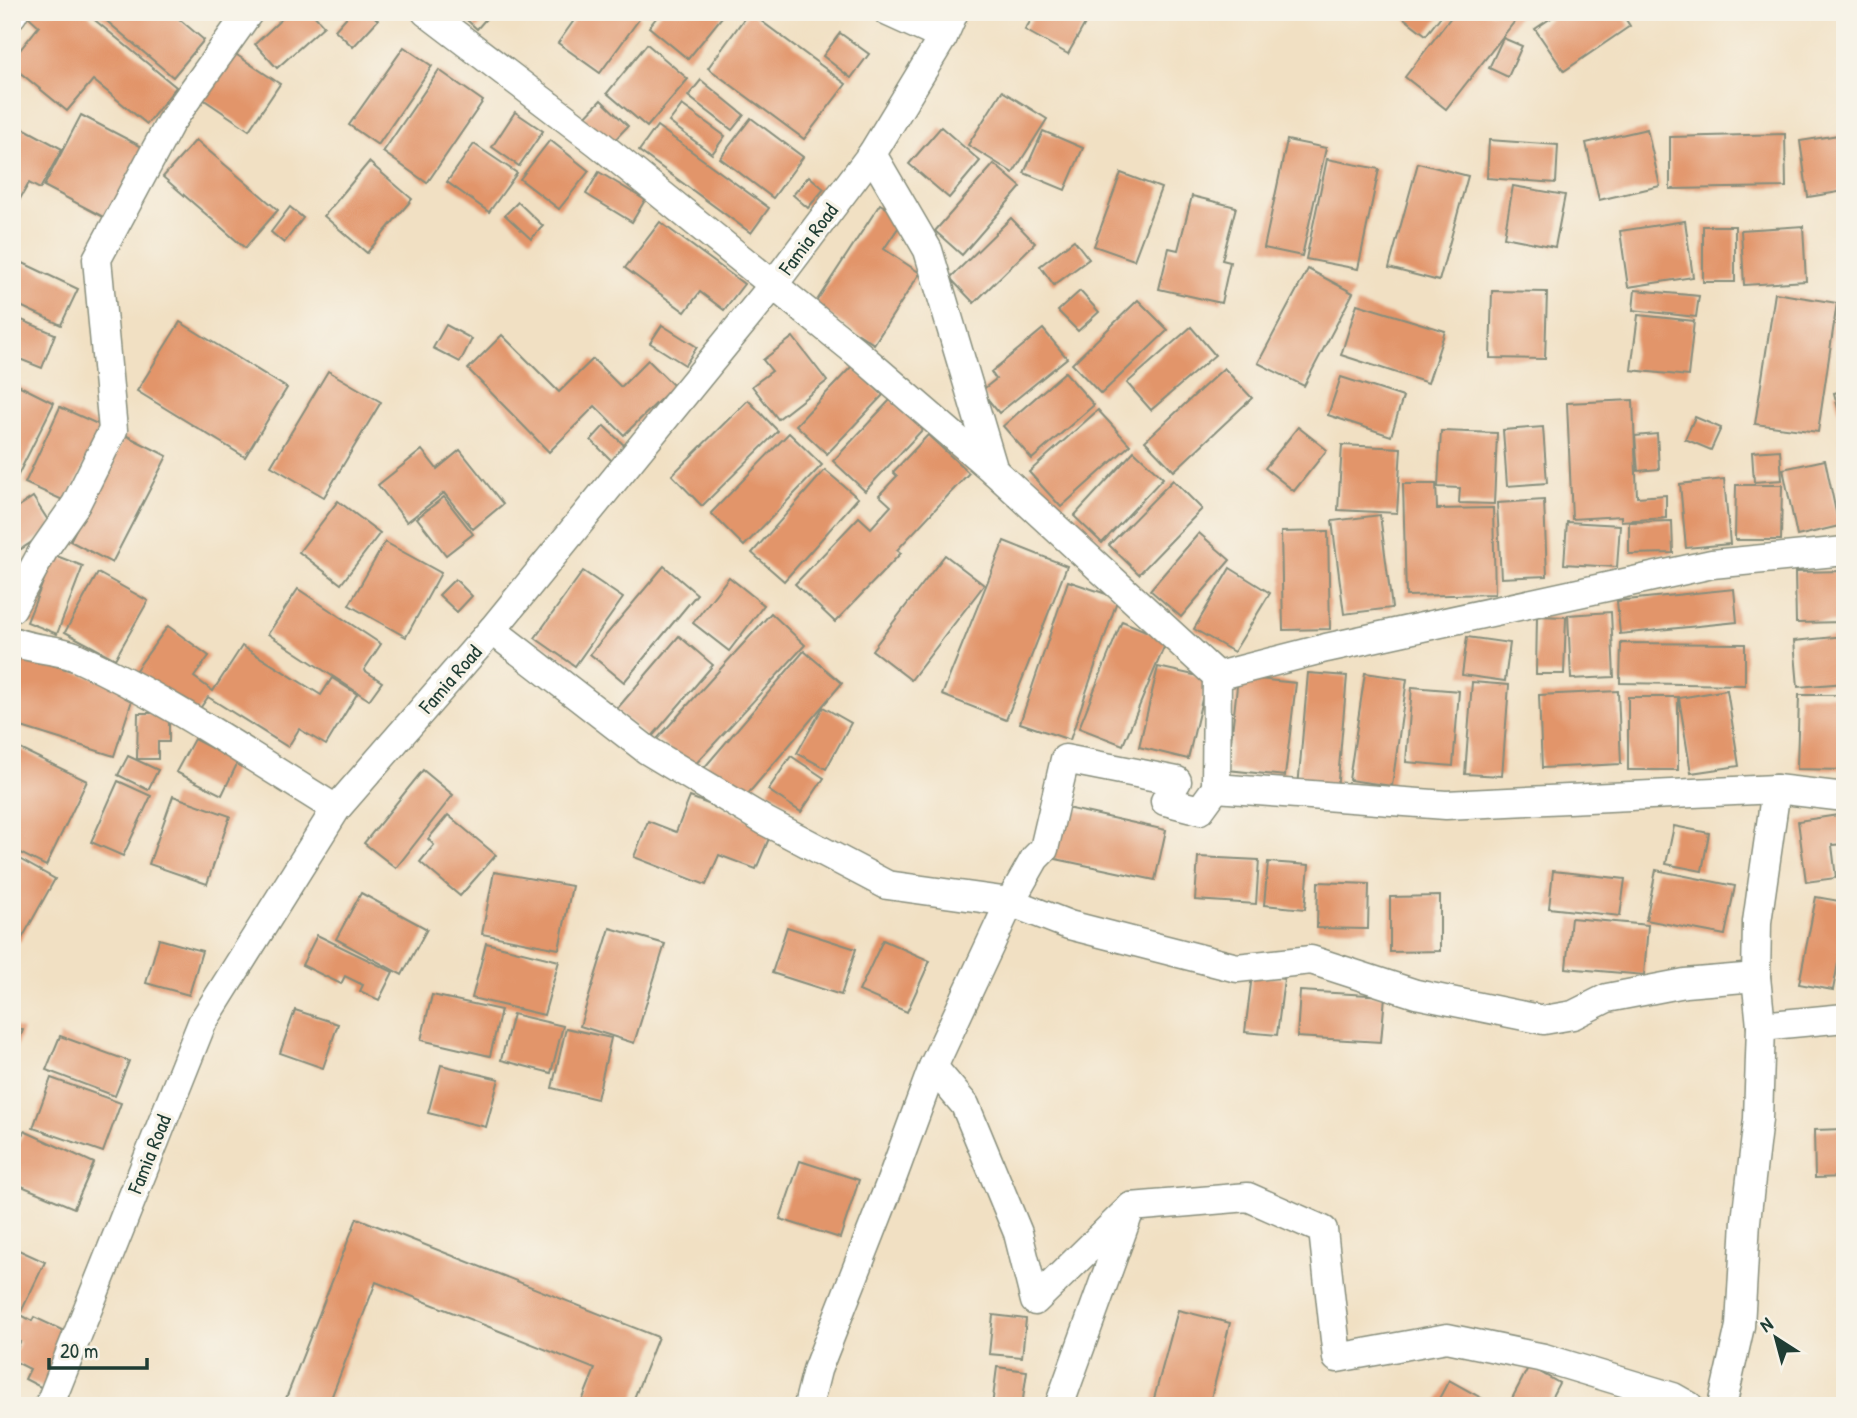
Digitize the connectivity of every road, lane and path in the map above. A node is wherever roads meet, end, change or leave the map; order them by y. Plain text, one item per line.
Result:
1 (249, 12) edge
2 (426, 12) edge
3 (888, 12) edge
4 (948, 24) edge
5 (872, 154) junction
6 (774, 284) junction
7 (994, 471) junction
8 (1845, 551) edge
9 (12, 608) edge
10 (492, 630) junction
11 (12, 641) edge
12 (1217, 677) junction
13 (1216, 788) junction
14 (1776, 789) junction
15 (1845, 797) edge
16 (336, 809) junction
17 (1010, 902) junction
18 (1756, 977) junction
19 (1845, 1018) edge
20 (1761, 1027) junction
21 (933, 1067) junction
22 (1130, 1208) junction
23 (50, 1406) edge
24 (808, 1406) edge
25 (1059, 1406) edge
26 (1689, 1406) edge
27 (1722, 1406) edge

1 - 9 street
2 - 6 street
3 - 4 street
4 - 5 street, Famia Road
5 - 6 street, Famia Road
5 - 7 street
6 - 7 street
6 - 10 street, Famia Road
7 - 12 street
8 - 12 street
10 - 16 street, Famia Road
10 - 17 street
11 - 16 street
12 - 13 street
13 - 14 street
13 - 17 street
14 - 15 street
14 - 18 street
16 - 23 street, Famia Road
17 - 18 street
17 - 21 street
18 - 20 street
19 - 20 street
20 - 27 street
21 - 22 street
21 - 24 street
22 - 25 street
22 - 26 street

